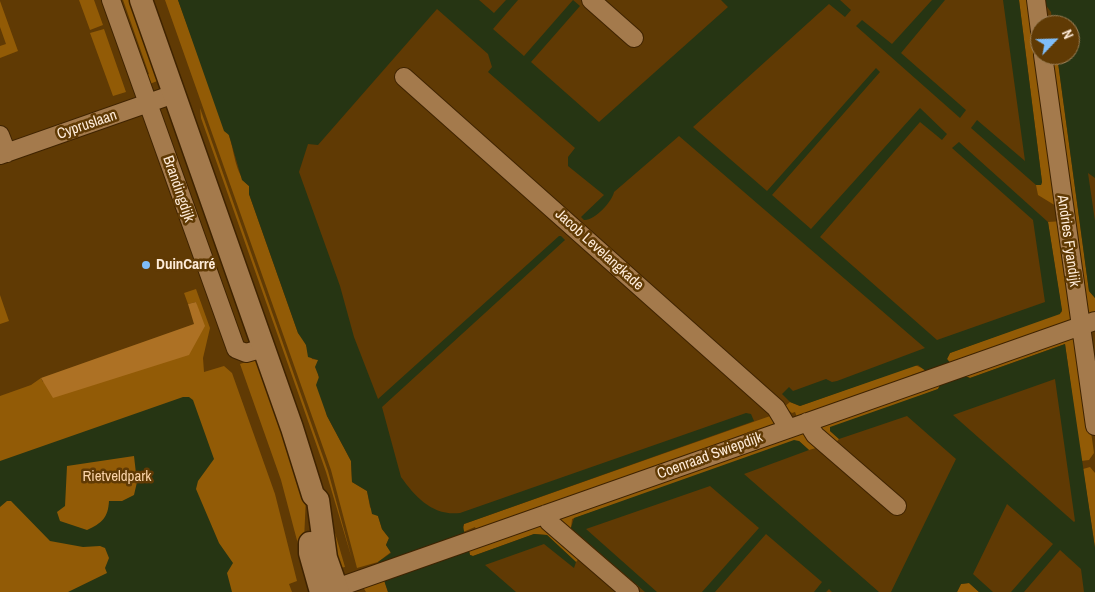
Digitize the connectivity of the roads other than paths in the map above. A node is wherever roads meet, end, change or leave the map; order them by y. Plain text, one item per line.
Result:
1 (111, 0) edge
2 (141, 0) edge
3 (591, 0) edge
4 (1036, 0) edge
5 (1038, 15) edge
6 (634, 38) dead end
7 (1045, 65) edge
8 (404, 77) dead end
9 (174, 94) junction
10 (148, 103) junction
11 (0, 134) edge
12 (3, 154) edge
13 (1088, 323) edge
14 (264, 348) junction
15 (807, 422) junction
16 (1095, 426) edge
17 (788, 428) junction
18 (896, 506) dead end
19 (546, 514) junction
20 (330, 591) edge
21 (630, 592) edge

1 - 10 street, Brandingdijk
2 - 9 street, Brandingdijk
3 - 6 street
4 - 5 street
7 - 13 street, Andries Fyandijk
8 - 17 street, Jacob Levelangkade
9 - 10 street, Cypruslaan
9 - 14 street, Brandingdijk
10 - 12 street, Cypruslaan
10 - 14 street, Brandingdijk
11 - 12 street
13 - 15 street, Coenraad Swiepdijk
13 - 16 street, Andries Fyandijk
14 - 20 street, Brandingdijk
15 - 17 street, Coenraad Swiepdijk
15 - 18 street
17 - 19 street, Coenraad Swiepdijk
19 - 20 street, Coenraad Swiepdijk
19 - 21 street

